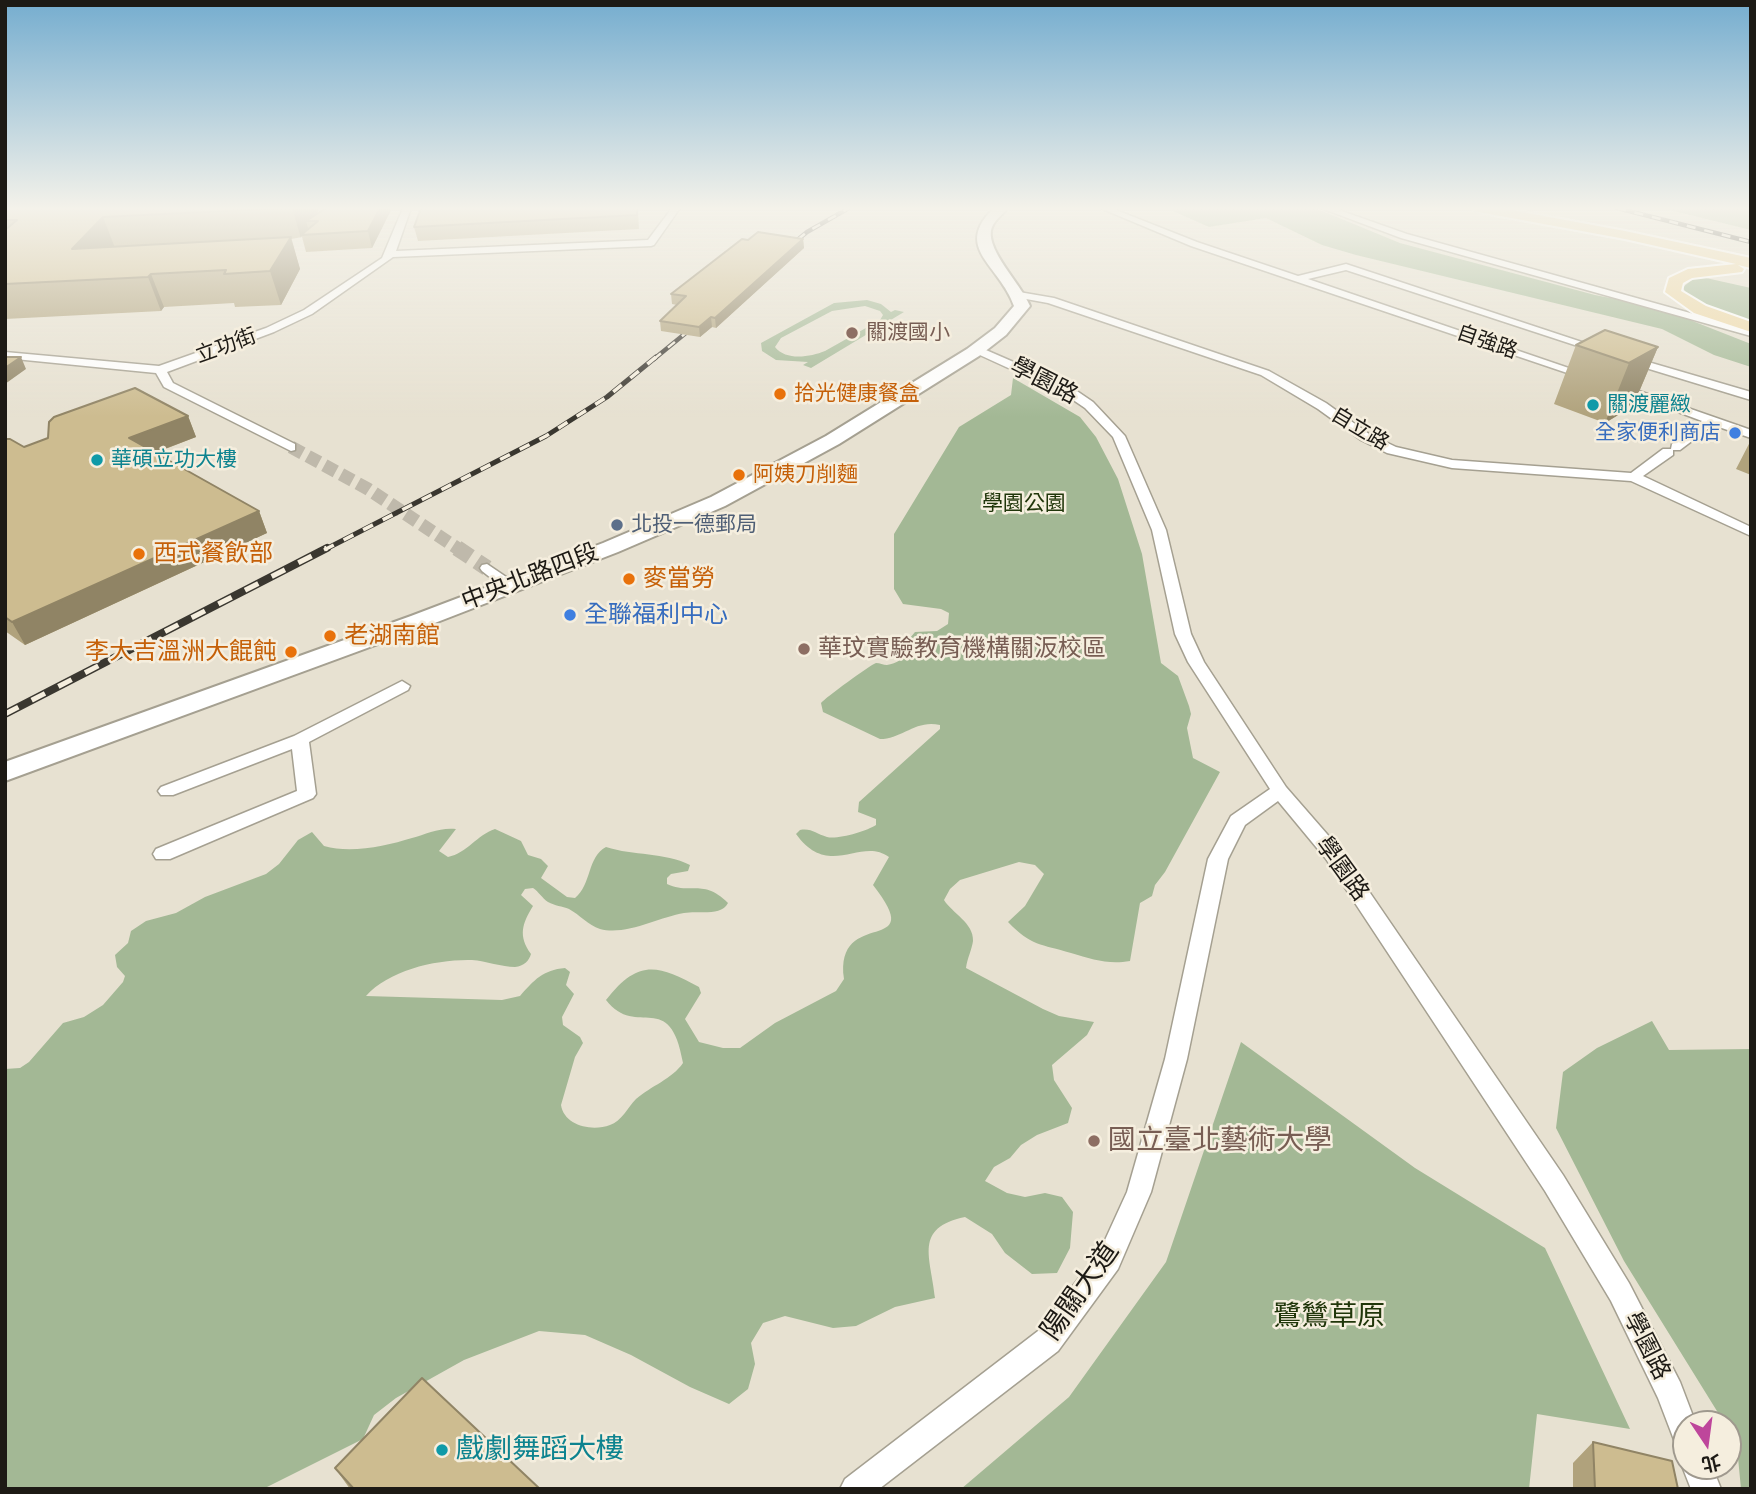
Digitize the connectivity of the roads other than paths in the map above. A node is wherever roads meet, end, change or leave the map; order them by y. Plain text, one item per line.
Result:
1 (357, 278) edge
2 (1007, 278) edge
3 (1292, 278) edge
4 (1301, 278) edge
5 (1370, 278) edge
6 (1552, 278) edge
7 (1681, 278) edge
8 (1296, 279) junction
9 (1020, 295) junction
10 (1478, 325) junction
11 (1751, 327) edge
12 (1751, 333) edge
13 (975, 349) junction
14 (5, 355) edge
15 (1640, 363) junction
16 (160, 370) junction
17 (1607, 383) junction
18 (1751, 397) edge
19 (1711, 420) junction
20 (1751, 434) edge
21 (291, 447) tunnel mouth
22 (1633, 477) junction
23 (1751, 532) edge
24 (487, 568) tunnel mouth
25 (510, 586) junction
26 (402, 686) dead end
27 (300, 740) junction
28 (5, 772) edge
29 (167, 791) dead end
30 (1280, 791) junction
31 (163, 854) dead end
32 (1677, 1410) edge
33 (855, 1489) edge

1 - 16 street, 立功街
2 - 9 street
3 - 8 street, 自強路
4 - 8 street
5 - 10 street
6 - 12 street
7 - 11 main road
8 - 10 street, 自強路
9 - 13 street, 中央北路四段
9 - 22 street, 自立路
10 - 15 street
10 - 17 street, 自強路
13 - 25 street, 中央北路四段
13 - 30 street, 學園路
14 - 16 street, 立功街
15 - 17 street
15 - 18 street
16 - 21 street, 立功街
17 - 19 street, 自強路
19 - 20 street, 自強路
19 - 22 street
22 - 23 street, 自立路
24 - 25 street
25 - 28 street, 中央北路四段
26 - 27 street
27 - 29 street
27 - 31 street
30 - 32 street, 學園路
30 - 33 street, 陽關大道

